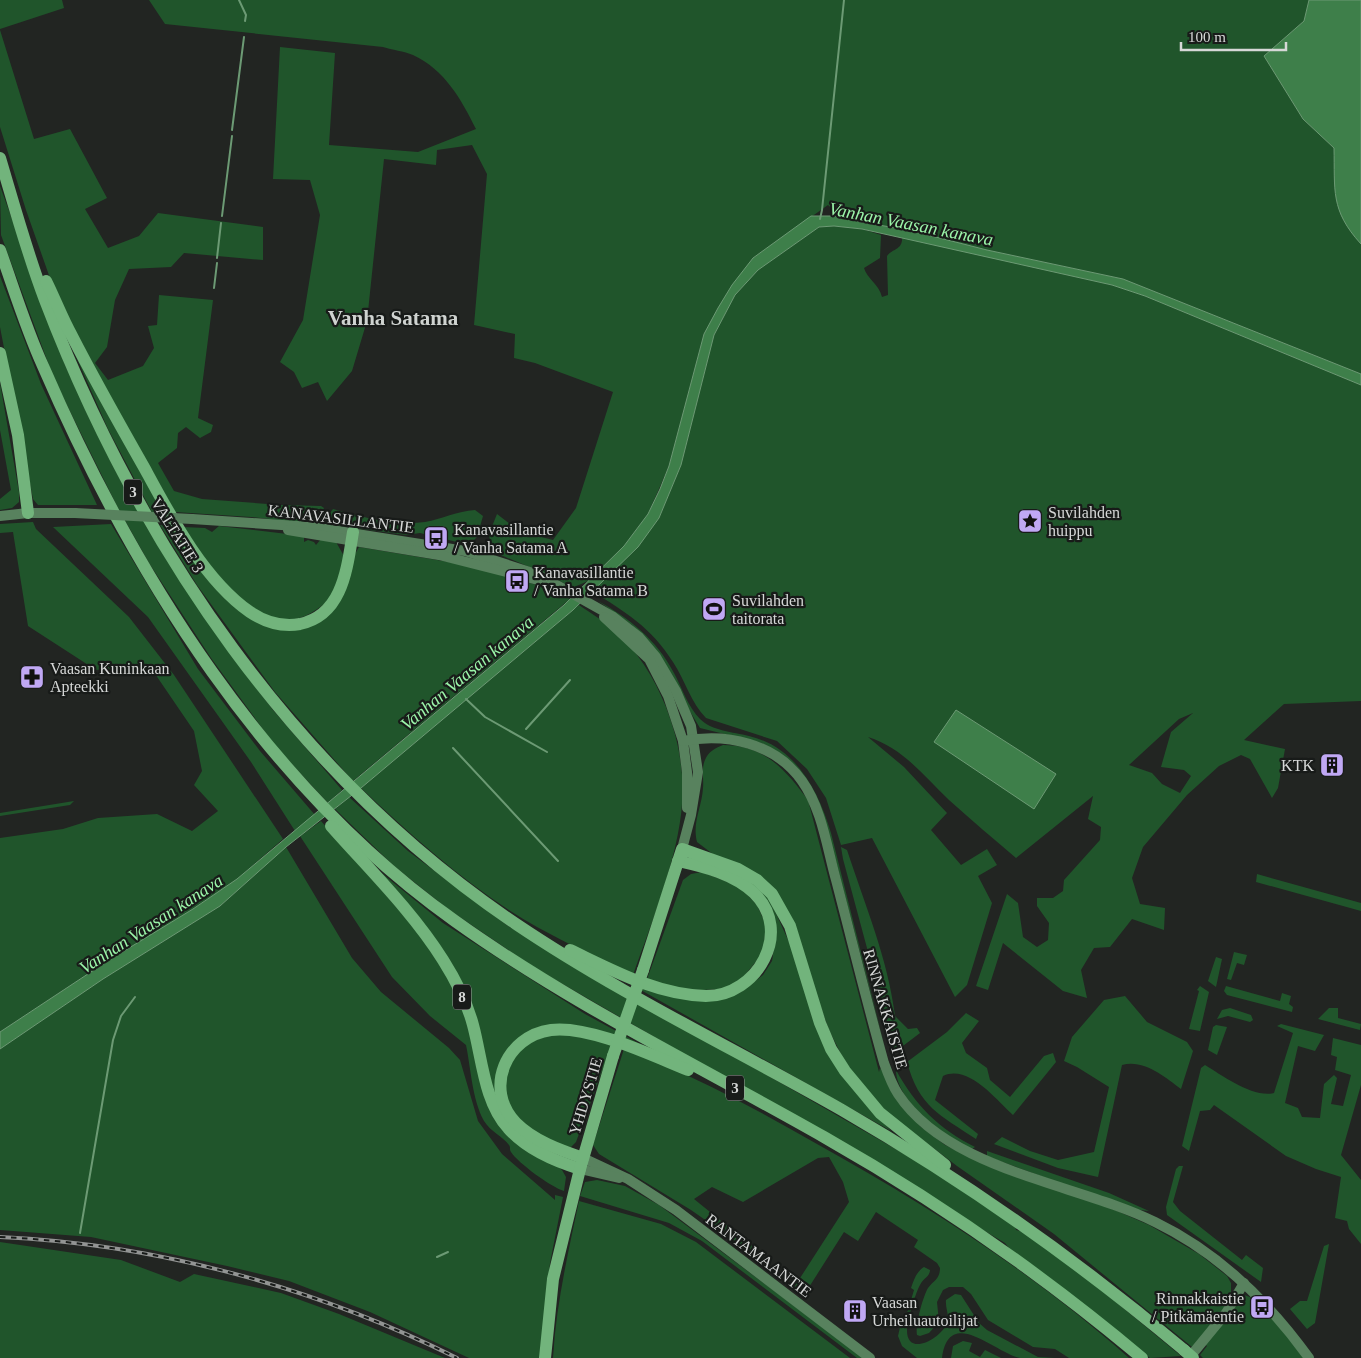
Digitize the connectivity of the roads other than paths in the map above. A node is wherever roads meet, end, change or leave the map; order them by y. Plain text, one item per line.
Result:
1 (0, 158) edge
2 (0, 250) edge
3 (32, 263) junction
4 (0, 353) edge
5 (28, 513) junction
6 (0, 516) edge
7 (352, 537) junction
8 (589, 603) junction
9 (694, 739) junction
10 (683, 741) junction
11 (301, 783) joint
12 (329, 818) junction
13 (682, 849) junction
14 (678, 862) junction
15 (516, 924) junction
16 (713, 1076) junction
17 (581, 1163) junction
18 (954, 1177) junction
19 (1244, 1282) junction
20 (1189, 1355) edge
21 (545, 1358) edge
22 (870, 1358) edge
23 (1142, 1358) edge
24 (1309, 1358) edge

1 - 3 highway, VALTATIE 3 / 3
2 - 11 highway, 3
3 - 7 highway
3 - 15 highway, VALTATIE 3 / 3
4 - 5 highway
5 - 6 main road, KANAVASILLANTIE
5 - 7 main road, KANAVASILLANTIE, bridge
7 - 8 main road, KANAVASILLANTIE
8 - 9 main road, KANAVASILLANTIE
8 - 10 main road, KANAVASILLANTIE
9 - 10 main road, RINNAKKAISTIE
9 - 13 main road, KANAVASILLANTIE
9 - 19 main road, RINNAKKAISTIE
10 - 13 main road, KANAVASILLANTIE
11 - 12 highway, 8
12 - 16 highway, 3
12 - 17 highway, 8
13 - 14 highway, YHDYSTIE
13 - 18 highway
14 - 15 highway
14 - 17 highway, YHDYSTIE, bridge
15 - 18 highway, 3
16 - 17 highway
16 - 23 highway, 3
17 - 21 highway, YHDYSTIE
17 - 22 main road, RANTAMAANTIE
18 - 20 highway, 3
19 - 20 main road
19 - 24 main road, RINNAKKAISTIE

